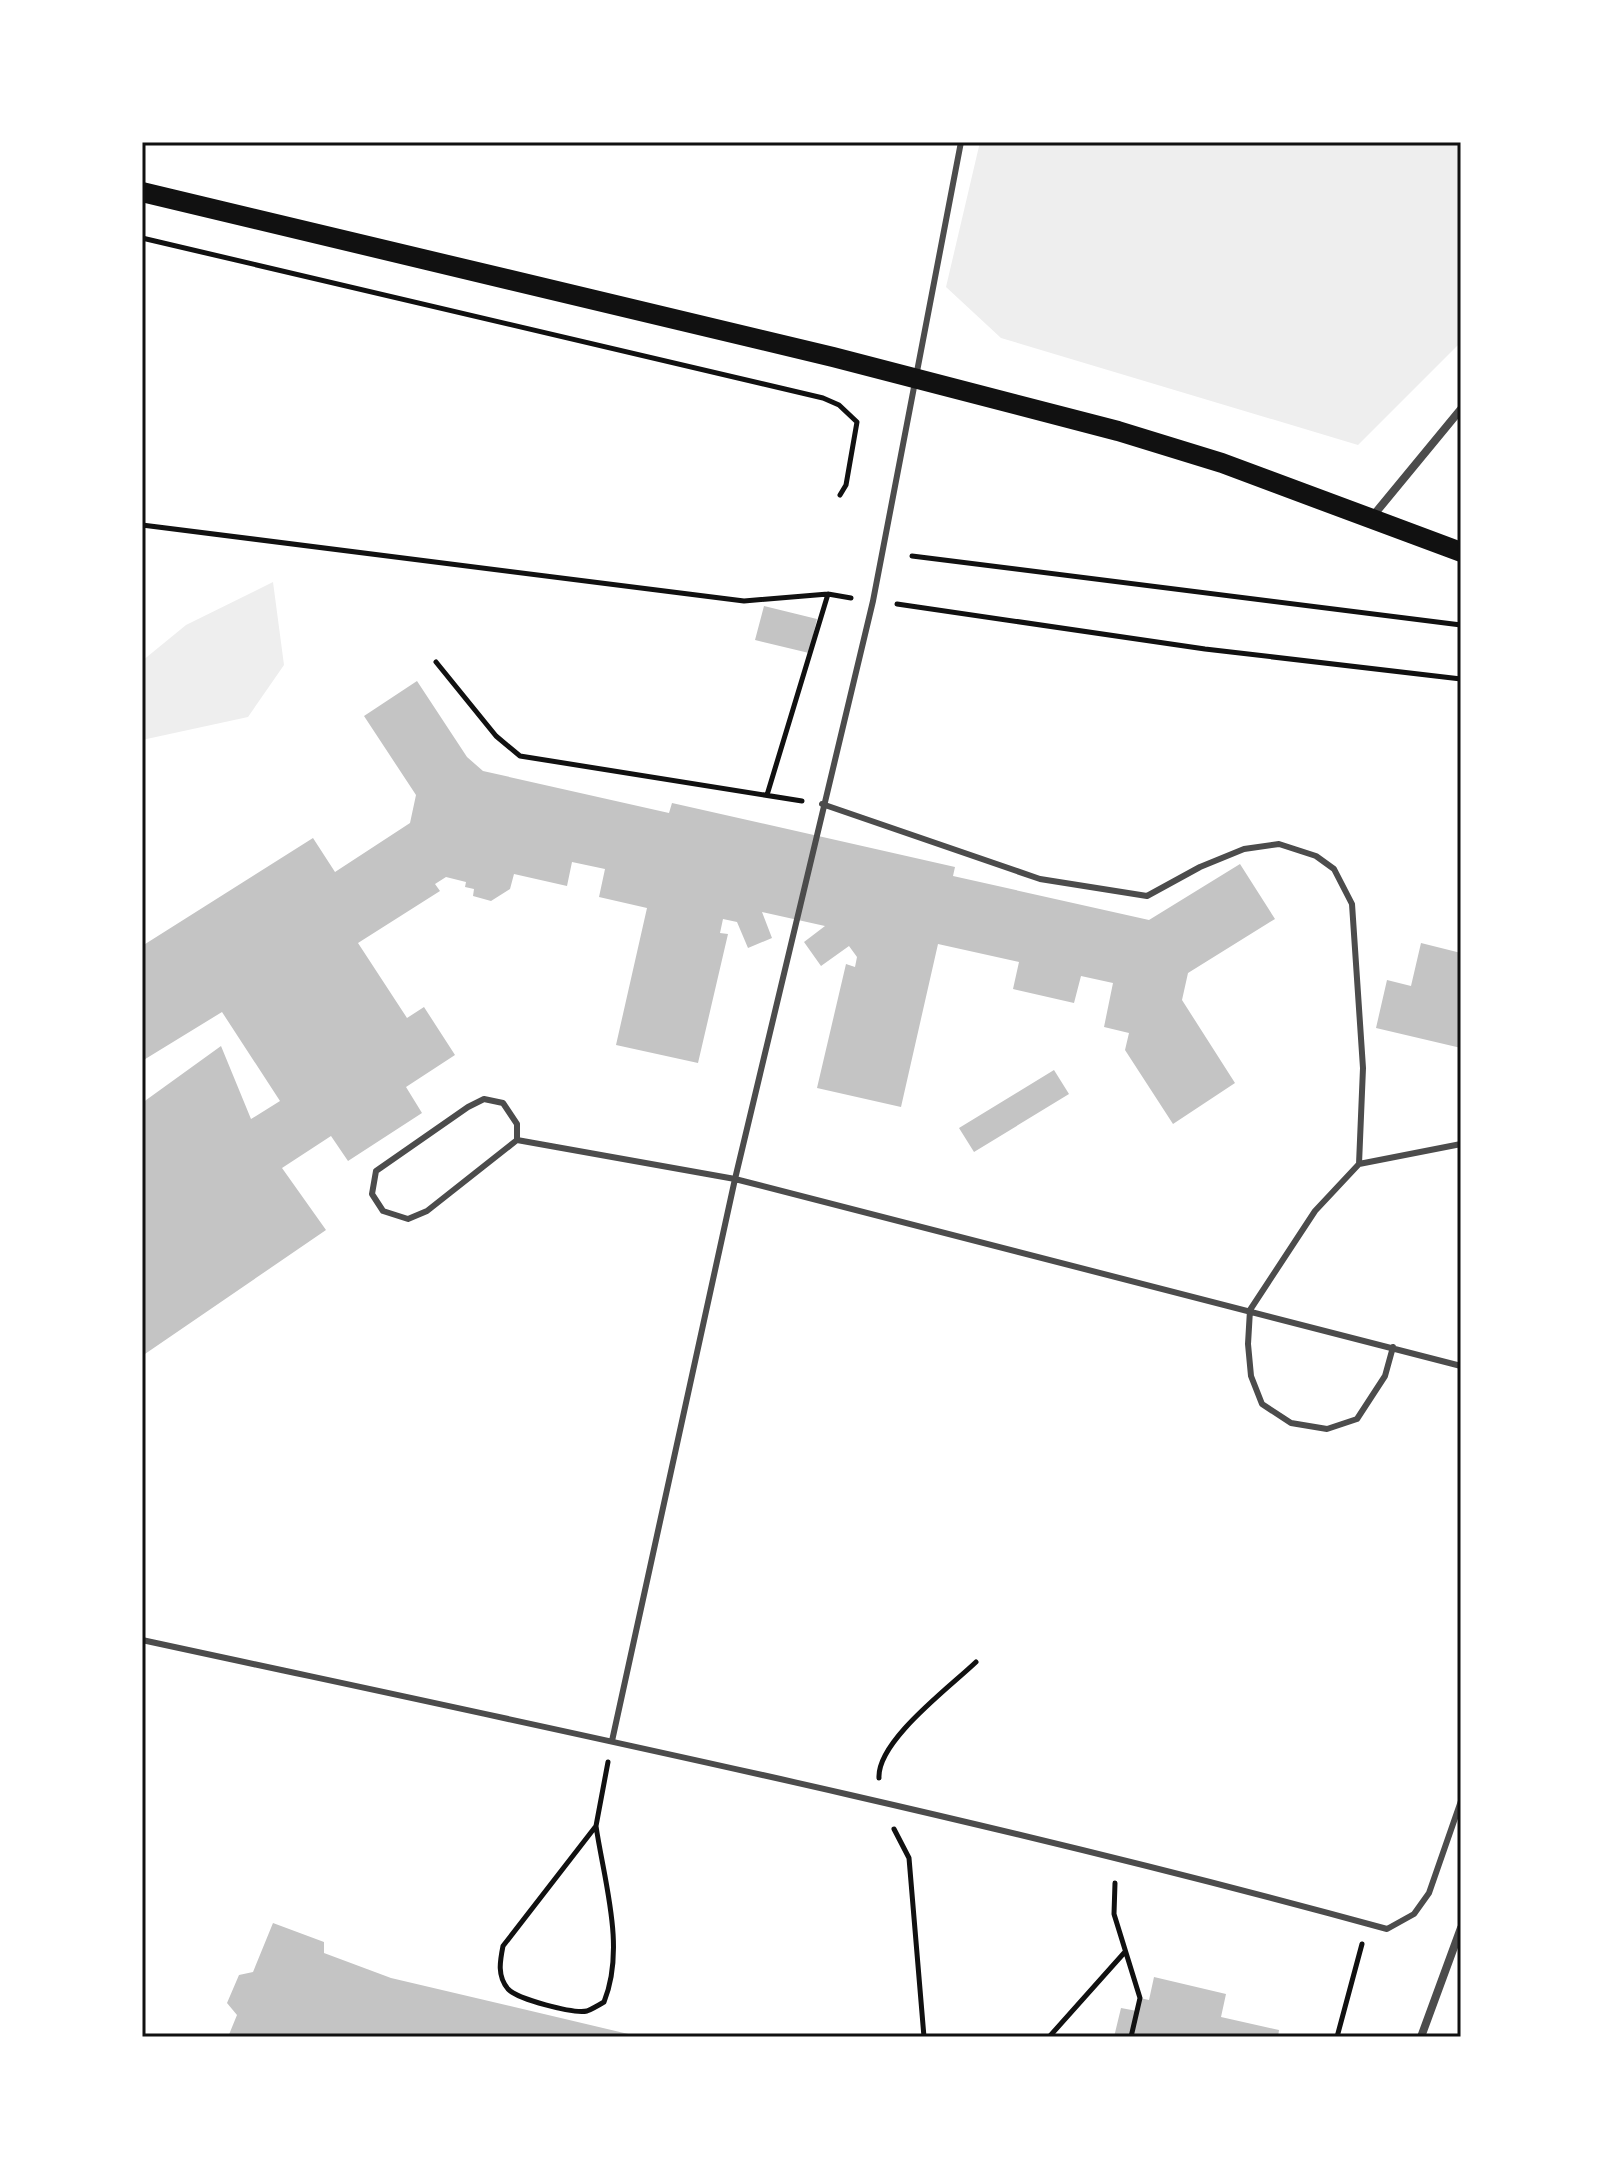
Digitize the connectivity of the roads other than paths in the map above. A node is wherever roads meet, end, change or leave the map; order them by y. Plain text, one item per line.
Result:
1 (961, 142) edge
2 (142, 192) edge
3 (915, 379) junction
4 (1461, 409) edge
5 (1372, 517) junction
6 (1461, 552) edge
7 (822, 804) junction
8 (517, 1140) junction
9 (1461, 1144) edge
10 (1359, 1164) junction
11 (735, 1179) junction
12 (1250, 1310) junction
13 (1393, 1347) junction
14 (1461, 1366) edge
15 (142, 1640) edge
16 (612, 1741) junction
17 (1461, 1801) edge
18 (1461, 1928) edge
19 (1421, 2037) edge

1 - 3 lane
2 - 3 main road
3 - 5 main road
3 - 7 lane
4 - 5 street
5 - 6 main road
7 - 10 lane
7 - 11 lane
8 - 8 lane
8 - 11 lane
9 - 10 lane
10 - 12 lane
11 - 12 lane
11 - 16 lane
12 - 13 lane
12 - 13 lane
13 - 14 lane
15 - 16 lane
16 - 17 lane
18 - 19 street

